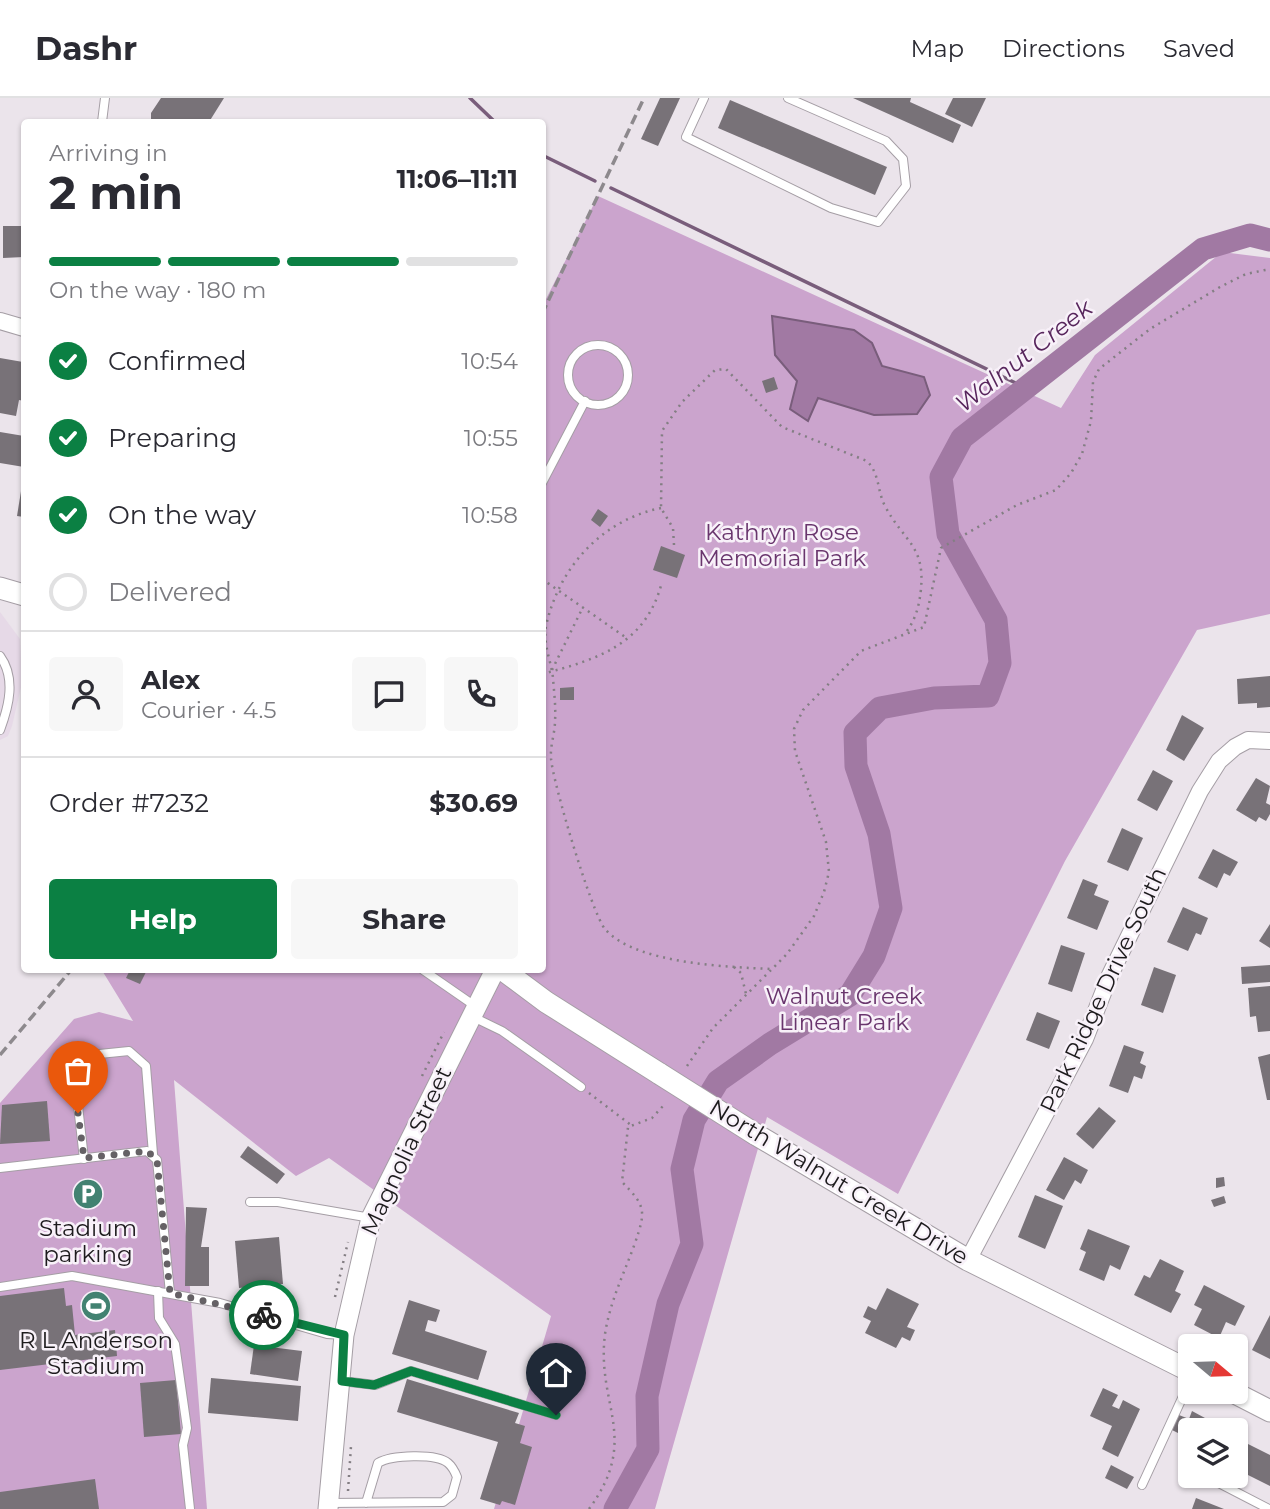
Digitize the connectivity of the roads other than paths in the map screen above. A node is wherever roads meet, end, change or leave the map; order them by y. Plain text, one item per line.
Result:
1 (105, 98) edge
2 (704, 98) edge
3 (789, 98) edge
4 (102, 119) edge
5 (0, 321) edge
6 (21, 327) edge
7 (584, 401) junction
8 (546, 475) edge
9 (0, 588) edge
10 (21, 593) edge
11 (0, 656) edge
12 (0, 730) edge
13 (1263, 740) edge
14 (427, 973) edge
15 (493, 973) edge
16 (507, 973) edge
17 (473, 1011) junction
18 (581, 1087) road end
19 (153, 1154) junction
20 (84, 1158) junction
21 (0, 1168) edge
22 (250, 1202) dead end
23 (371, 1218) junction
24 (968, 1260) junction
25 (0, 1287) edge
26 (158, 1291) junction
27 (170, 1293) junction
28 (344, 1335) junction
29 (1178, 1365) edge
30 (342, 1381) junction
31 (1248, 1400) edge
32 (1179, 1404) edge
33 (1270, 1411) edge
34 (556, 1415) dead end
35 (1142, 1485) dead end
36 (1224, 1488) edge
37 (366, 1503) junction
38 (335, 1505) edge
39 (1249, 1505) edge
40 (191, 1509) edge
41 (1269, 1509) edge

1 - 4 lane
2 - 3 lane
5 - 6 street
7 - 7 lane
7 - 8 lane
9 - 10 main road
11 - 12 lane
13 - 24 street, Park Ridge Drive South
14 - 17 lane
15 - 17 street, Magnolia Street
16 - 24 main road, North Walnut Creek Drive, bridge
17 - 18 lane
17 - 23 street, Magnolia Street
19 - 20 lane
19 - 20 lane
19 - 27 lane
20 - 21 lane
22 - 23 lane
23 - 28 street, Magnolia Street
24 - 29 main road, North Walnut Creek Drive
25 - 26 lane
26 - 27 lane
26 - 40 lane
27 - 28 lane
28 - 30 street, Magnolia Street
30 - 34 lane
30 - 38 street, Magnolia Street
31 - 33 main road
32 - 35 lane
36 - 39 lane
37 - 37 lane
37 - 38 lane
39 - 41 lane

